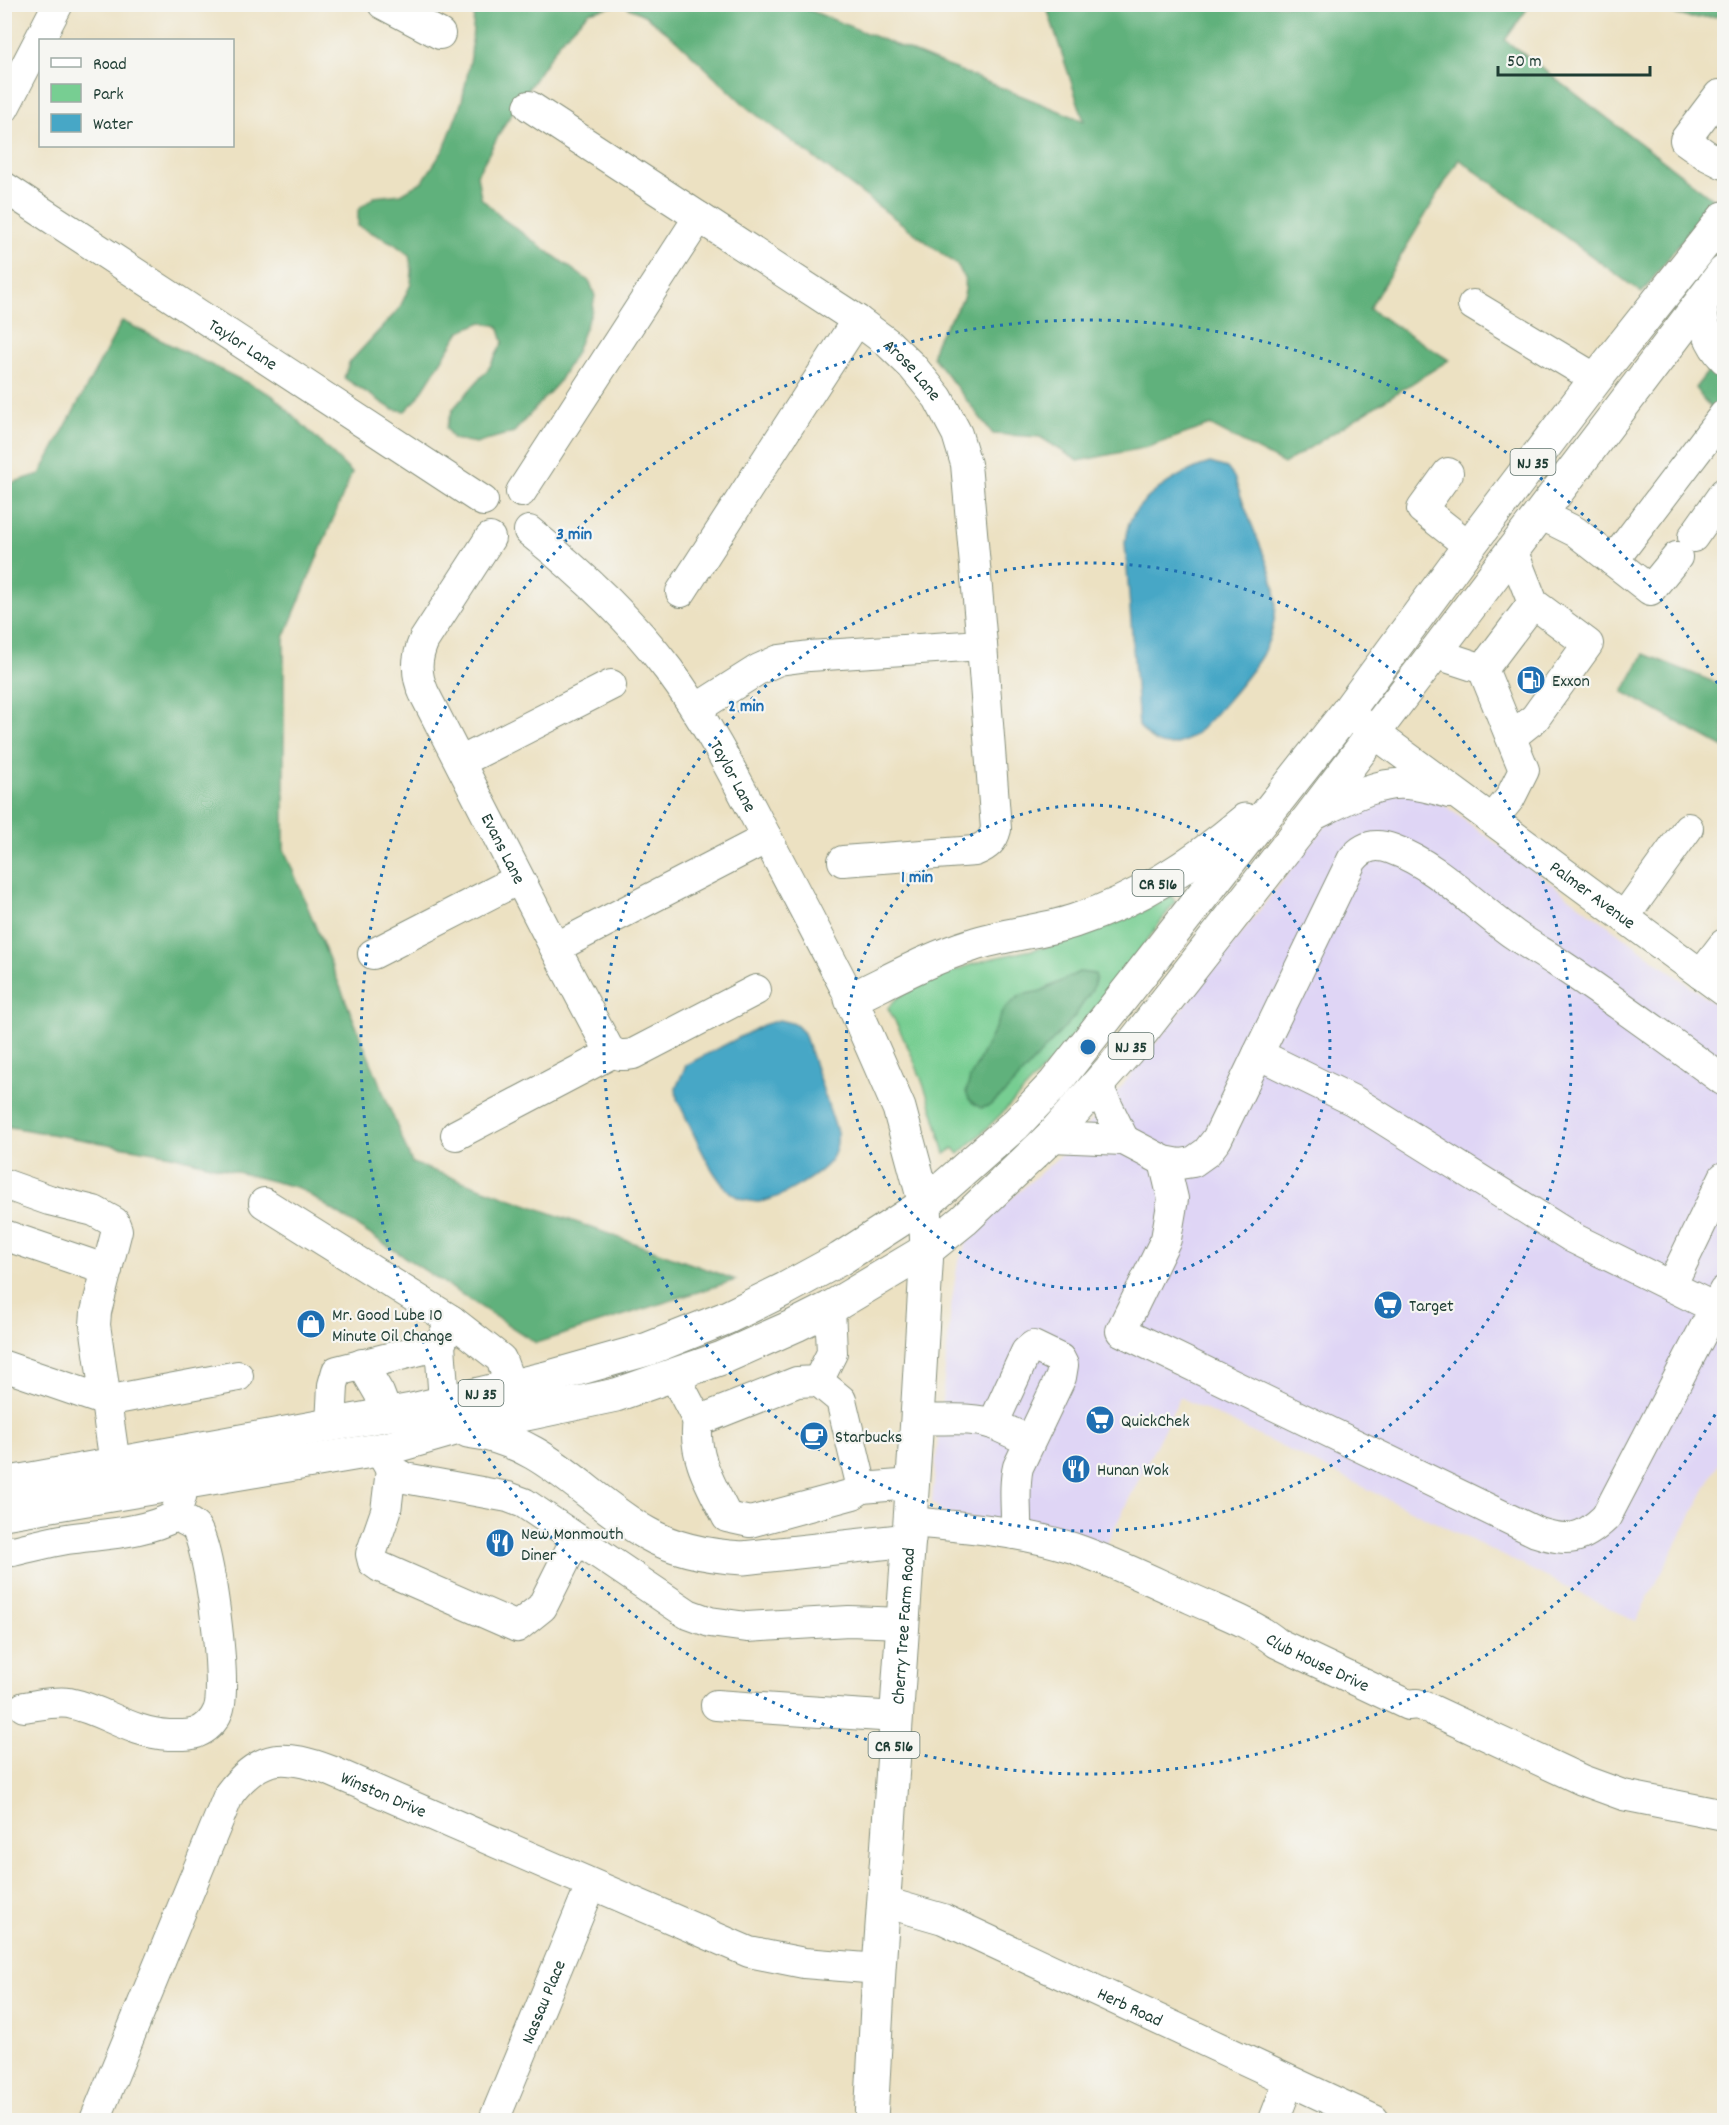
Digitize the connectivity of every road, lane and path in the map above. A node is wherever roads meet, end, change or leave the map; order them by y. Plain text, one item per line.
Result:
1 (58, 4) edge
2 (383, 4) edge
3 (440, 34) dead end
4 (40, 39) edge
5 (39, 41) edge
6 (1719, 95) dead end
7 (529, 106) dead end
8 (4, 108) edge
9 (1725, 164) edge
10 (4, 187) edge
11 (699, 217) junction
12 (1725, 218) edge
13 (1725, 272) edge
14 (1702, 302) junction
15 (1473, 305) dead end
16 (856, 320) junction
17 (1725, 359) edge
18 (1596, 379) junction
19 (1725, 415) edge
20 (1448, 473) dead end
21 (521, 492) junction
22 (1725, 493) edge
23 (483, 501) junction
24 (1540, 514) junction
25 (529, 531) junction
26 (490, 538) junction
27 (1469, 546) junction
28 (1512, 550) junction
29 (1613, 561) junction
30 (681, 592) dead end
31 (1533, 603) junction
32 (982, 645) junction
33 (1434, 653) junction
34 (1483, 669) junction
35 (611, 685) dead end
36 (696, 709) junction
37 (1347, 712) junction
38 (1374, 732) junction
39 (1511, 737) junction
40 (460, 762) junction
41 (1298, 773) junction
42 (1462, 797) junction
43 (1310, 817) junction
44 (1493, 819) junction
45 (1688, 828) dead end
46 (767, 838) junction
47 (843, 861) dead end
48 (519, 879) junction
49 (1625, 916) junction
50 (1725, 944) edge
51 (555, 948) junction
52 (373, 954) dead end
53 (1701, 974) junction
54 (756, 990) dead end
55 (1725, 991) edge
56 (851, 999) junction
57 (612, 1053) junction
58 (1258, 1054) junction
59 (1725, 1082) edge
60 (1097, 1085) junction
61 (456, 1135) dead end
62 (1051, 1137) junction
63 (1124, 1140) junction
64 (1164, 1161) junction
65 (1725, 1177) edge
66 (4, 1184) edge
67 (264, 1203) dead end
68 (925, 1204) junction
69 (4, 1235) edge
70 (927, 1251) junction
71 (107, 1270) junction
72 (1671, 1286) junction
73 (1720, 1300) edge
74 (830, 1308) junction
75 (445, 1332) junction
76 (362, 1364) junction
77 (4, 1366) edge
78 (674, 1375) junction
79 (238, 1376) dead end
80 (818, 1381) junction
81 (511, 1386) junction
82 (106, 1401) junction
83 (387, 1414) junction
84 (450, 1415) junction
85 (917, 1419) junction
86 (698, 1421) junction
87 (993, 1424) junction
88 (330, 1425) junction
89 (1030, 1441) junction
90 (385, 1460) junction
91 (115, 1464) junction
92 (186, 1482) junction
93 (4, 1484) edge
94 (912, 1484) junction
95 (862, 1488) junction
96 (4, 1513) edge
97 (175, 1516) junction
98 (909, 1531) junction
99 (1016, 1534) junction
100 (576, 1539) junction
101 (4, 1550) edge
102 (903, 1623) junction
103 (716, 1705) dead end
104 (24, 1707) dead end
105 (896, 1717) junction
106 (1725, 1815) edge
107 (591, 1885) junction
108 (884, 1902) junction
109 (879, 1969) junction
110 (1289, 2081) junction
111 (95, 2121) edge
112 (494, 2121) edge
113 (871, 2121) edge
114 (1274, 2121) edge
115 (1374, 2121) edge

1 - 4 street
2 - 3 street
5 - 8 street
6 - 9 street
7 - 11 street, Arose Lane
10 - 23 street, Taylor Lane
11 - 16 street, Arose Lane
11 - 21 street
12 - 18 main road, NJ 35
13 - 14 main road, NJ 35
14 - 17 street
14 - 24 main road, NJ 35
15 - 18 street
16 - 30 street
16 - 32 street, Arose Lane
18 - 27 main road, NJ 35
19 - 29 street
20 - 27 street
21 - 23 street
21 - 25 street
22 - 29 street
23 - 26 street
24 - 28 main road, NJ 35
24 - 29 street
25 - 26 street
25 - 36 street, Taylor Lane
26 - 40 street, Evans Lane
27 - 37 main road, NJ 35
28 - 31 street
28 - 33 main road, NJ 35
31 - 34 street
31 - 39 street
32 - 36 street
32 - 47 street, Arose Lane
33 - 34 street
33 - 38 main road, NJ 35
34 - 39 street
35 - 40 street
36 - 46 street, Taylor Lane
37 - 38 street, Palmer Avenue
37 - 41 main road, NJ 35
38 - 42 street, Palmer Avenue
38 - 43 main road, NJ 35
39 - 44 street
40 - 48 street, Evans Lane
41 - 56 main road, CR 516
41 - 68 main road, NJ 35
42 - 43 street, Palmer Avenue
42 - 44 street, Palmer Avenue
43 - 60 main road, NJ 35
44 - 49 street, Palmer Avenue
45 - 49 street
46 - 51 street
46 - 56 street, Taylor Lane
48 - 51 street, Evans Lane
48 - 52 street
49 - 53 street, Palmer Avenue
50 - 53 street
51 - 57 street, Evans Lane
53 - 55 street, Palmer Avenue
54 - 57 street
56 - 68 main road, CR 516
57 - 61 street
58 - 59 street
58 - 64 street
58 - 72 street
60 - 62 main road, NJ 35
60 - 63 street
62 - 63 street
62 - 70 main road, NJ 35
63 - 64 street
64 - 73 street
65 - 72 street
66 - 71 street
67 - 75 street
68 - 70 main road, Cherry Tree Farm Road / CR 516
68 - 81 main road, NJ 35
69 - 71 street
70 - 74 main road, NJ 35
70 - 85 main road, Cherry Tree Farm Road / CR 516
71 - 82 street
72 - 73 street
74 - 78 main road, NJ 35
74 - 80 street
75 - 76 street
75 - 81 street
75 - 84 street
76 - 83 street
76 - 88 street
77 - 82 street
78 - 84 main road, NJ 35
78 - 86 street
79 - 82 street
80 - 86 street
80 - 95 street
81 - 84 main road, NJ 35
82 - 91 street
83 - 84 main road, NJ 35
83 - 88 main road, NJ 35
84 - 90 main road, NJ 35
84 - 98 main road
85 - 87 street
85 - 94 main road, Cherry Tree Farm Road / CR 516
86 - 95 street
87 - 89 street
87 - 89 street
88 - 91 main road, NJ 35
89 - 99 street
90 - 92 main road, NJ 35
90 - 100 street
90 - 100 street
91 - 93 main road, NJ 35
92 - 96 main road, NJ 35
92 - 97 street
94 - 95 street
94 - 98 main road, Cherry Tree Farm Road / CR 516
97 - 101 street
97 - 104 street
98 - 99 street, Club House Drive
98 - 102 main road, Cherry Tree Farm Road / CR 516
99 - 106 street, Club House Drive
100 - 102 street
102 - 105 main road, Cherry Tree Farm Road / CR 516
103 - 105 street
105 - 108 main road, Cherry Tree Farm Road / CR 516
107 - 109 street, Winston Drive
107 - 111 street, Winston Drive
107 - 112 street, Nassau Place
108 - 109 main road, Cherry Tree Farm Road / CR 516
108 - 110 street, Herb Road
109 - 113 main road, Cherry Tree Farm Road / CR 516
110 - 114 street
110 - 115 street, Herb Road

